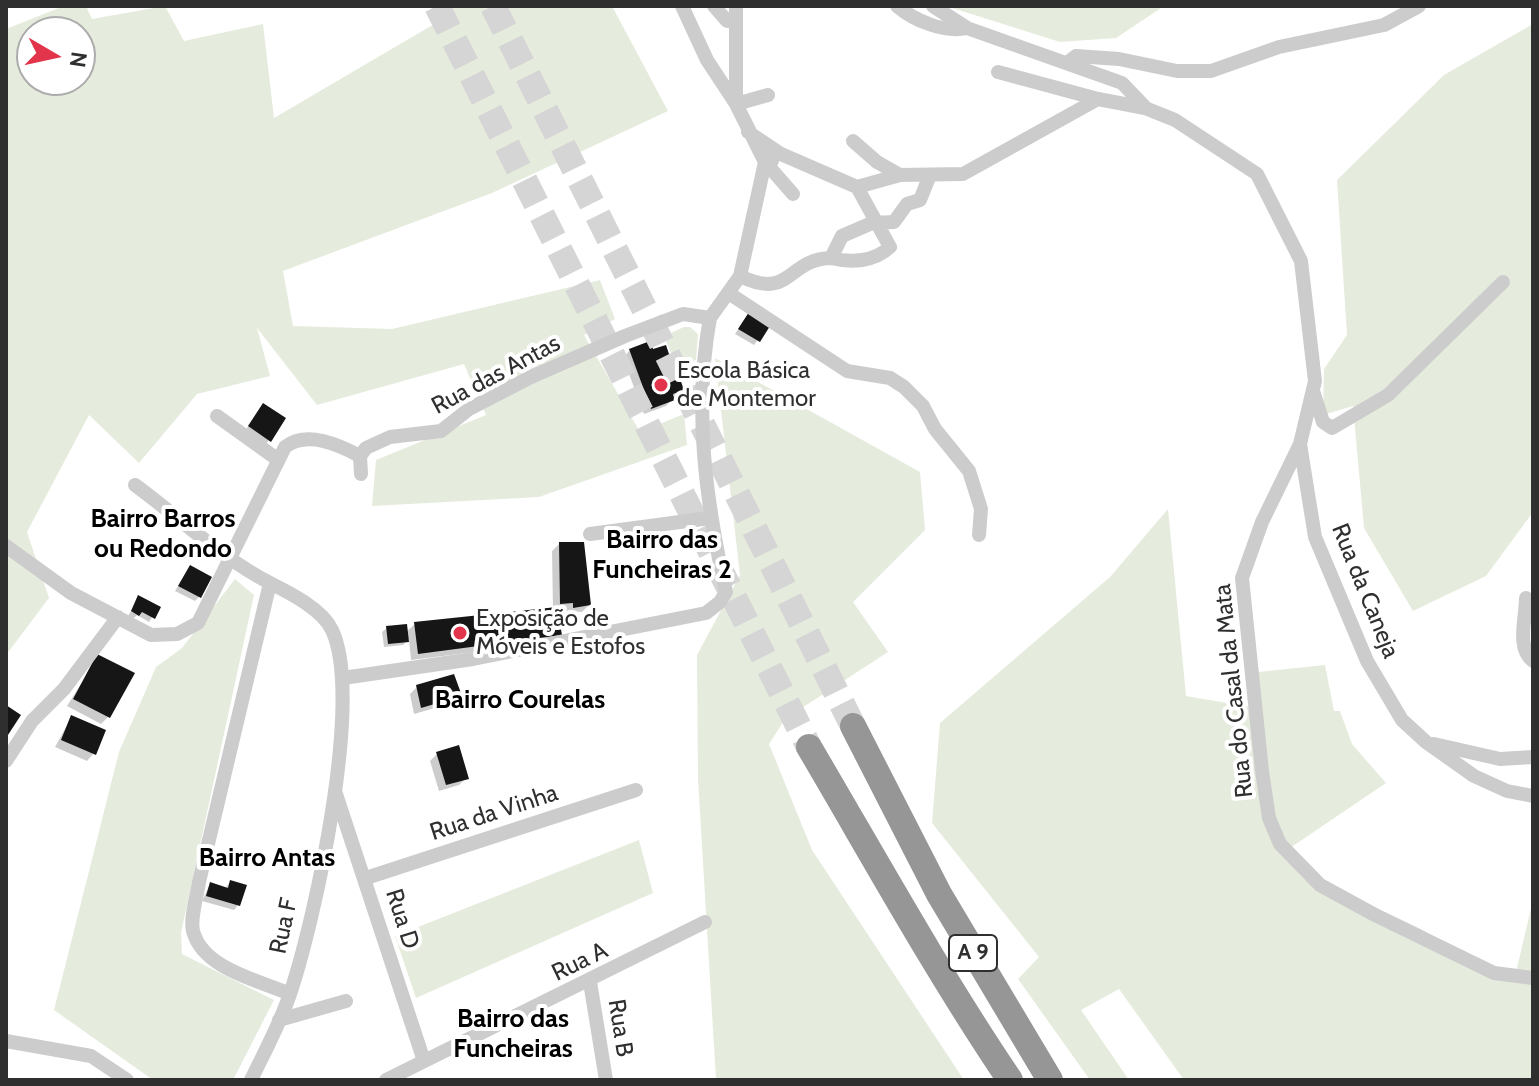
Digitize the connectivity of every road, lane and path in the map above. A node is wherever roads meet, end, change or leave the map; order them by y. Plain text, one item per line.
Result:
1 (682, 6) edge
2 (714, 6) edge
3 (897, 6) edge
4 (933, 6) edge
5 (1419, 6) edge
6 (735, 13) edge
7 (967, 28) junction
8 (1068, 62) junction
9 (998, 72) dead end
10 (768, 95) dead end
11 (1098, 99) junction
12 (736, 104) junction
13 (1145, 108) junction
14 (748, 132) junction
15 (853, 141) dead end
16 (793, 158) junction
17 (765, 162) junction
18 (900, 175) junction
19 (930, 175) junction
20 (857, 187) junction
21 (793, 194) dead end
22 (879, 224) junction
23 (831, 258) junction
24 (740, 276) junction
25 (1503, 282) dead end
26 (730, 294) junction
27 (710, 318) junction
28 (1313, 390) junction
29 (217, 416) dead end
30 (1300, 444) junction
31 (360, 456) junction
32 (277, 459) junction
33 (361, 474) dead end
34 (135, 485) dead end
35 (710, 518) junction
36 (590, 534) dead end
37 (979, 535) dead end
38 (6, 546) edge
39 (227, 560) junction
40 (270, 583) junction
41 (1526, 598) dead end
42 (118, 617) junction
43 (1533, 661) edge
44 (343, 678) junction
45 (853, 726) tunnel mouth
46 (1426, 742) junction
47 (809, 747) tunnel mouth
48 (1533, 757) edge
49 (6, 761) edge
50 (636, 790) dead end
51 (335, 791) junction
52 (1533, 796) edge
53 (879, 866) junction
54 (366, 878) junction
55 (705, 922) dead end
56 (1533, 978) edge
57 (590, 982) junction
58 (290, 994) junction
59 (346, 1001) dead end
60 (279, 1020) junction
61 (6, 1041) edge
62 (424, 1061) junction
63 (127, 1080) edge
64 (251, 1080) edge
65 (386, 1080) edge
66 (606, 1080) edge
67 (993, 1080) edge
68 (1010, 1080) edge
69 (1050, 1080) edge

1 - 12 street
2 - 6 street
3 - 7 street
4 - 7 street
5 - 8 street
6 - 12 street
7 - 8 street
8 - 13 street
9 - 11 street
10 - 12 street
11 - 13 street
11 - 19 street
12 - 14 street
13 - 28 street, Rua da Caneja
14 - 16 street
14 - 17 street
15 - 18 street
16 - 17 street
16 - 20 street
17 - 21 street
17 - 24 street
18 - 19 street
18 - 20 street
19 - 22 street
20 - 22 street
22 - 23 street
22 - 23 street
23 - 24 street
24 - 26 street
25 - 28 street
26 - 27 street
26 - 37 street
27 - 31 street, Rua das Antas
27 - 35 street
28 - 30 street, Rua da Caneja
29 - 32 street
30 - 46 street, Rua da Caneja
30 - 56 street, Rua do Casal da Mata
31 - 32 street
31 - 33 street
32 - 39 street
34 - 39 street, Rua F
35 - 36 street
35 - 44 street
38 - 42 street
39 - 40 street, Rua F
39 - 42 street
40 - 44 street, Rua F
40 - 58 street
41 - 43 street
42 - 49 street
44 - 51 street, Rua F
45 - 69 highway, A 9
46 - 48 street
46 - 52 street, Rua da Caneja
47 - 53 highway, A 9
50 - 54 street, Rua da Vinha
51 - 54 street, Rua D
51 - 58 street, Rua F
53 - 67 highway
53 - 68 highway, A 9
54 - 62 street, Rua D
55 - 57 street, Rua A
57 - 62 street, Rua A
57 - 66 street, Rua B
58 - 60 street, Rua F
59 - 60 street
60 - 64 street, Rua F
61 - 63 street
62 - 65 street, Rua A

